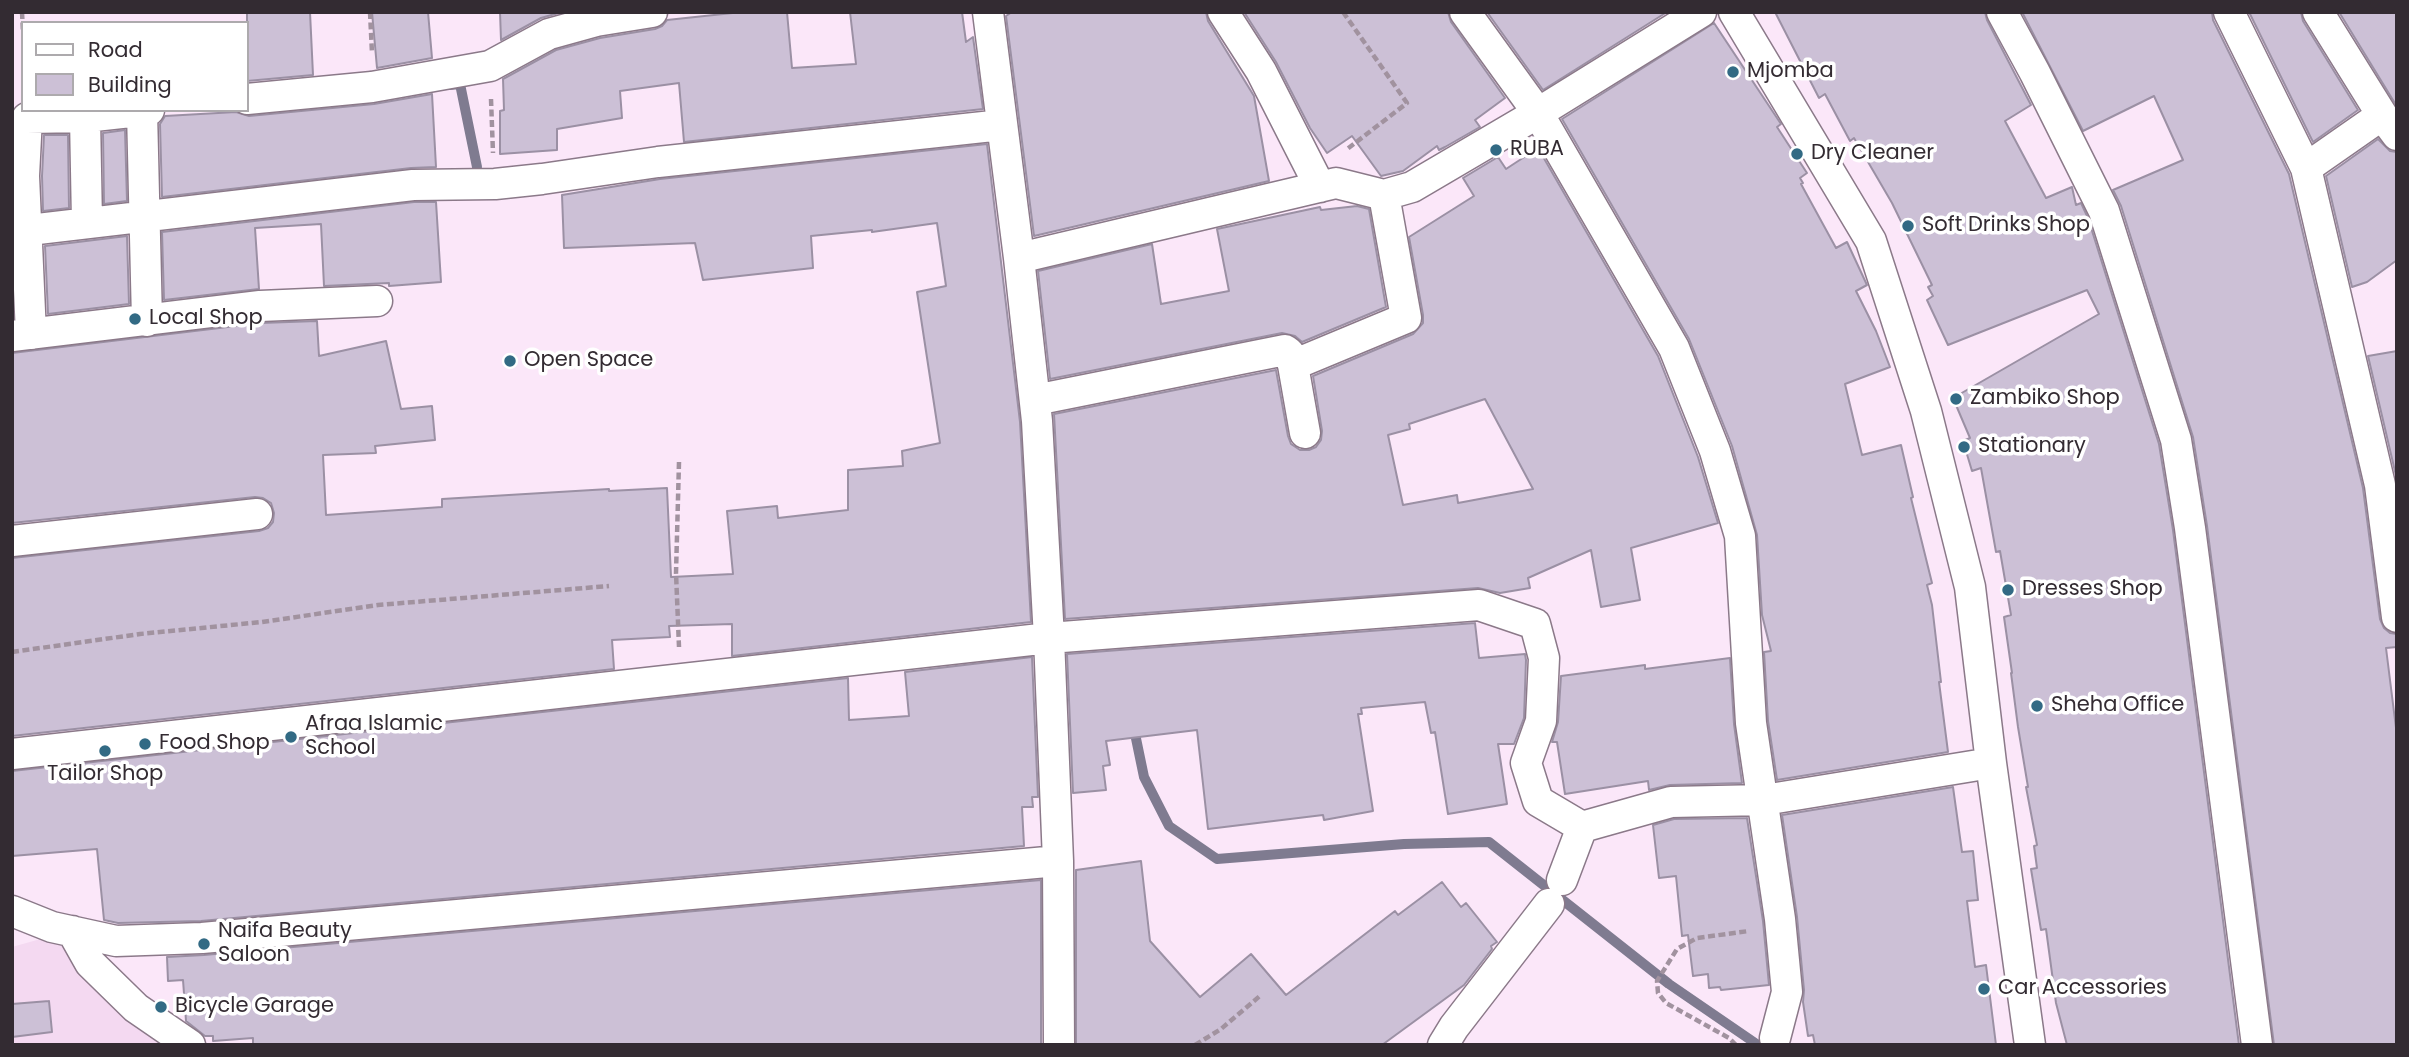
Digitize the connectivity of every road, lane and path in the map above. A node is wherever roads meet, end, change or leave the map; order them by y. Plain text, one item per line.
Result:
1 (370, 12) edge
2 (652, 12) edge
3 (988, 12) edge
4 (1223, 12) edge
5 (1343, 12) edge
6 (1465, 12) edge
7 (1700, 12) edge
8 (1734, 12) edge
9 (2002, 12) edge
10 (2229, 12) edge
11 (2318, 12) edge
12 (490, 66) junction
13 (372, 87) junction
14 (248, 99) edge
15 (132, 112) edge
16 (142, 112) edge
17 (1538, 113) junction
18 (85, 117) junction
19 (1002, 125) junction
20 (2389, 125) edge
21 (2306, 168) junction
22 (495, 184) junction
23 (1328, 185) junction
24 (1384, 195) junction
25 (144, 215) junction
26 (87, 222) junction
27 (19, 231) edge
28 (1019, 258) junction
29 (377, 301) dead end
30 (147, 321) junction
31 (22, 335) edge
32 (1293, 365) junction
33 (1035, 400) junction
34 (1305, 433) dead end
35 (679, 462) dead end
36 (257, 514) dead end
37 (12, 541) edge
38 (610, 586) dead end
39 (2397, 617) edge
40 (1049, 638) junction
41 (12, 652) edge
42 (681, 679) junction
43 (12, 754) edge
44 (1991, 763) junction
45 (1764, 800) junction
46 (1582, 827) junction
47 (1058, 861) junction
48 (12, 911) edge
49 (1781, 926) junction
50 (72, 931) junction
51 (1261, 995) dead end
52 (1775, 1038) dead end
53 (190, 1045) edge
54 (1059, 1045) edge
55 (1195, 1045) edge
56 (1443, 1045) edge
57 (1736, 1045) edge
58 (2030, 1045) edge
59 (2257, 1045) edge

1 - 13 path
2 - 12 street
3 - 19 street
4 - 23 street
5 - 23 path
6 - 17 street
7 - 17 street
8 - 44 street
9 - 59 street
10 - 21 street
11 - 20 street
12 - 13 street
12 - 22 path
13 - 14 street
15 - 18 street
16 - 25 street
17 - 24 street
17 - 45 street
18 - 26 street
18 - 27 street
19 - 22 street
19 - 28 street
20 - 21 street
21 - 39 street
22 - 25 street
23 - 24 street
23 - 28 street
24 - 32 street
25 - 26 street
25 - 30 street
26 - 27 street
27 - 31 street
28 - 33 street
29 - 30 street
30 - 31 street
32 - 33 street
32 - 34 street
33 - 40 street
35 - 42 path
36 - 37 street
38 - 41 path
40 - 42 street
40 - 46 street
40 - 47 street
42 - 43 street
44 - 45 street
44 - 58 street
45 - 46 street
45 - 49 street
46 - 56 street
47 - 50 street
47 - 54 street
48 - 50 street
49 - 52 street
49 - 57 path
50 - 53 street
51 - 55 path

